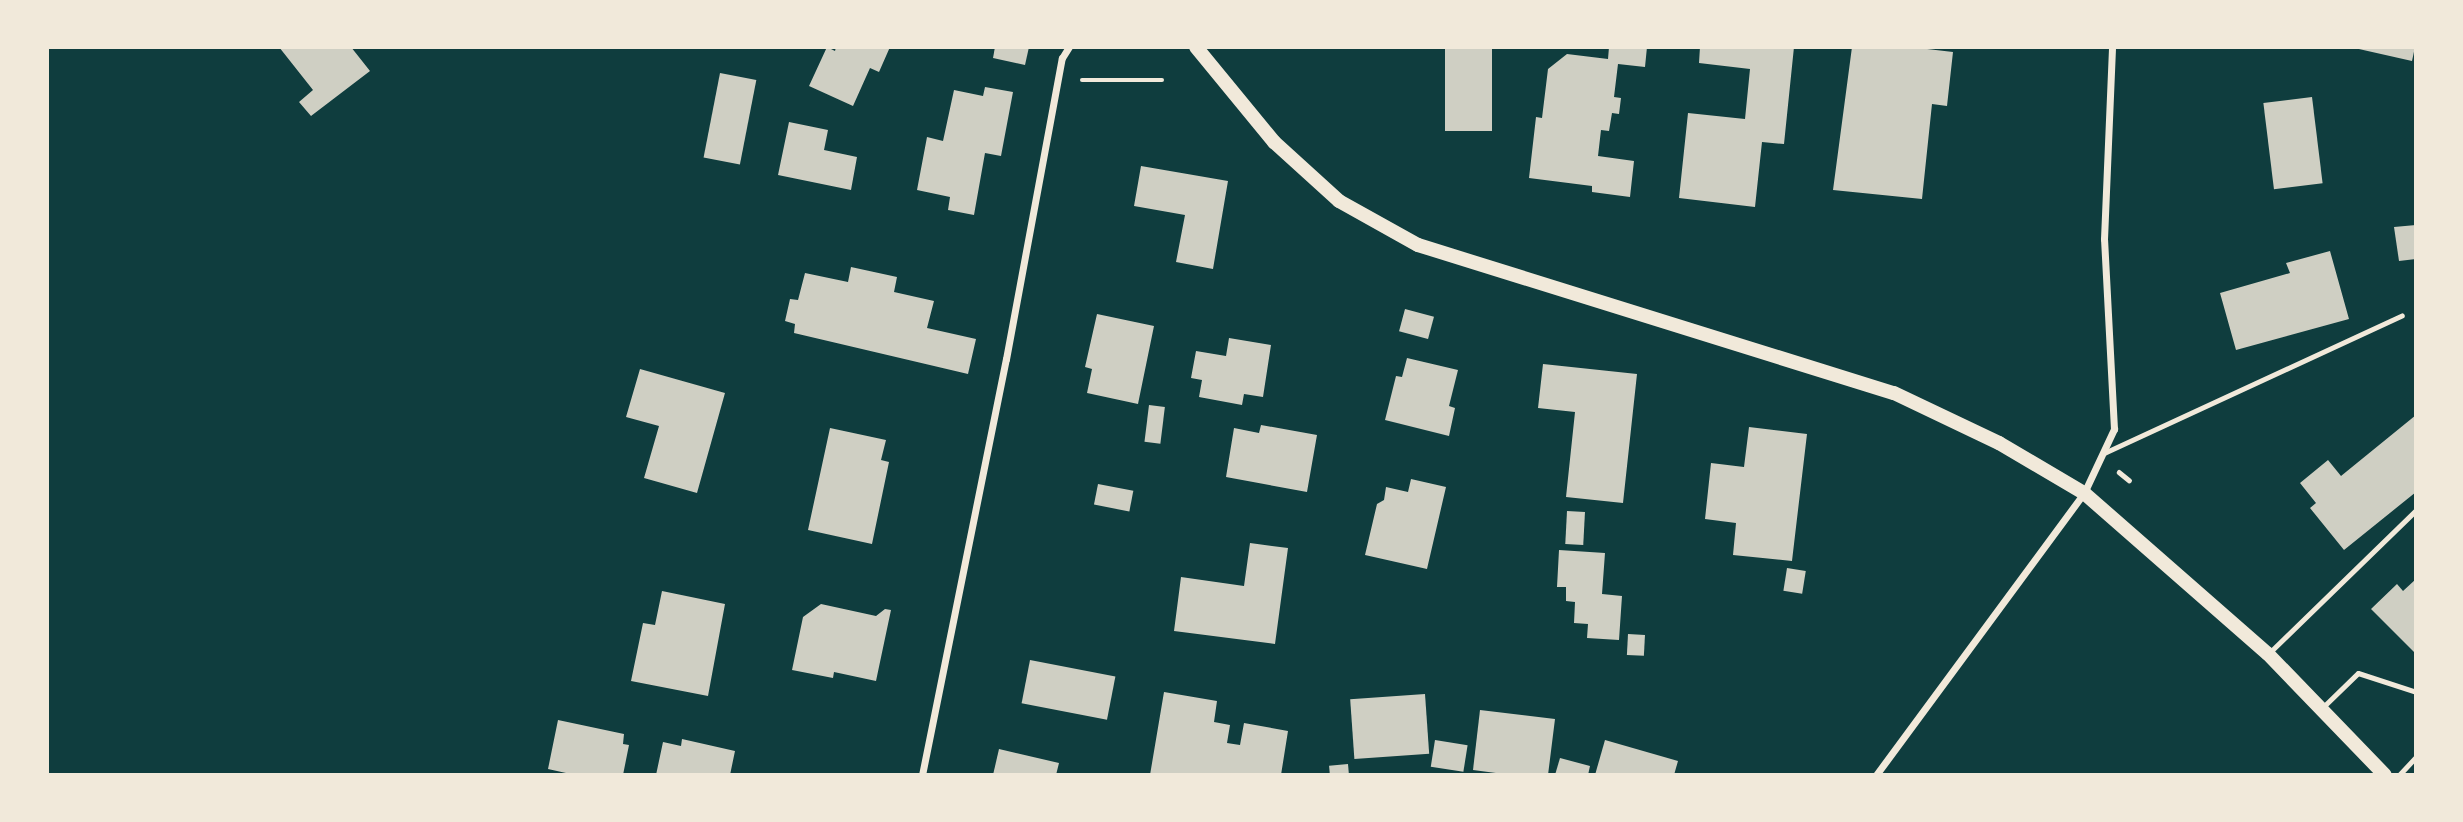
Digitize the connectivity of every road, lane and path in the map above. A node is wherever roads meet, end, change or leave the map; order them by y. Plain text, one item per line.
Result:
1 (1069, 47) edge
2 (1196, 47) edge
3 (2112, 47) edge
4 (1162, 80) dead end
5 (1056, 92) junction
6 (2402, 315) dead end
7 (2104, 453) junction
8 (2084, 493) junction
9 (2416, 510) edge
10 (2268, 653) junction
11 (2416, 692) edge
12 (2322, 708) junction
13 (2416, 757) edge
14 (922, 775) edge
15 (1876, 775) edge
16 (2385, 775) edge
17 (2399, 775) edge

1 - 5 street
2 - 8 main road
3 - 7 street
4 - 5 path
5 - 14 street
6 - 7 lane
7 - 8 street
8 - 10 main road
8 - 15 street
9 - 10 lane
10 - 12 main road
11 - 12 lane
12 - 16 main road
13 - 17 lane

